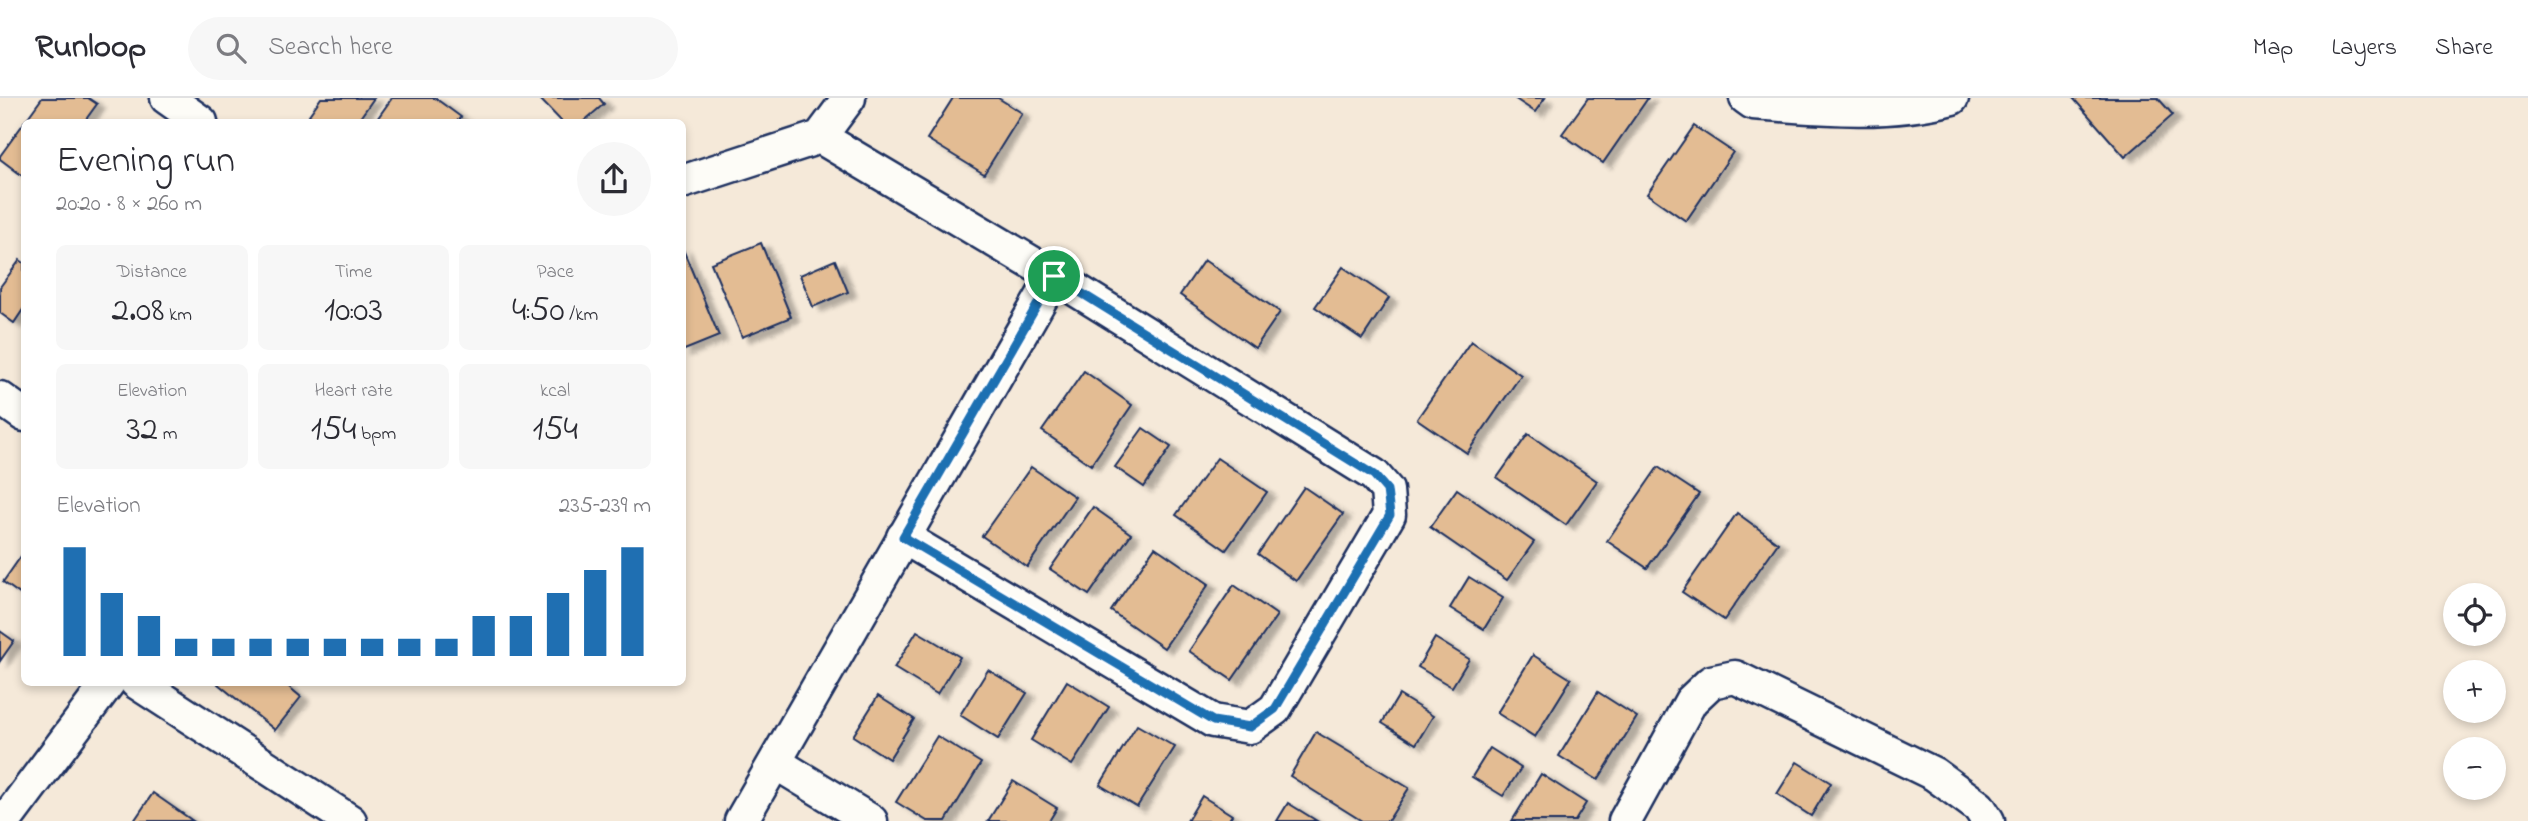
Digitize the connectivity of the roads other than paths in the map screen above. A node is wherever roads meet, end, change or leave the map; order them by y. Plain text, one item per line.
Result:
1 (167, 98) edge
2 (849, 98) edge
3 (1746, 98) edge
4 (1952, 98) edge
5 (197, 119) edge
6 (820, 137) junction
7 (686, 182) edge
8 (1054, 276) junction
9 (0, 398) edge
10 (21, 413) edge
11 (903, 537) junction
12 (106, 686) edge
13 (142, 686) edge
14 (776, 763) junction
15 (5, 813) edge
16 (351, 821) edge
17 (741, 821) edge
18 (871, 821) edge
19 (1625, 821) edge
20 (1988, 821) edge

1 - 5 street
2 - 6 street
3 - 4 street
6 - 7 street
6 - 8 street
8 - 11 street
8 - 11 street
9 - 10 street
11 - 14 street
12 - 15 street
13 - 16 street
14 - 17 street
14 - 18 street
19 - 20 street

